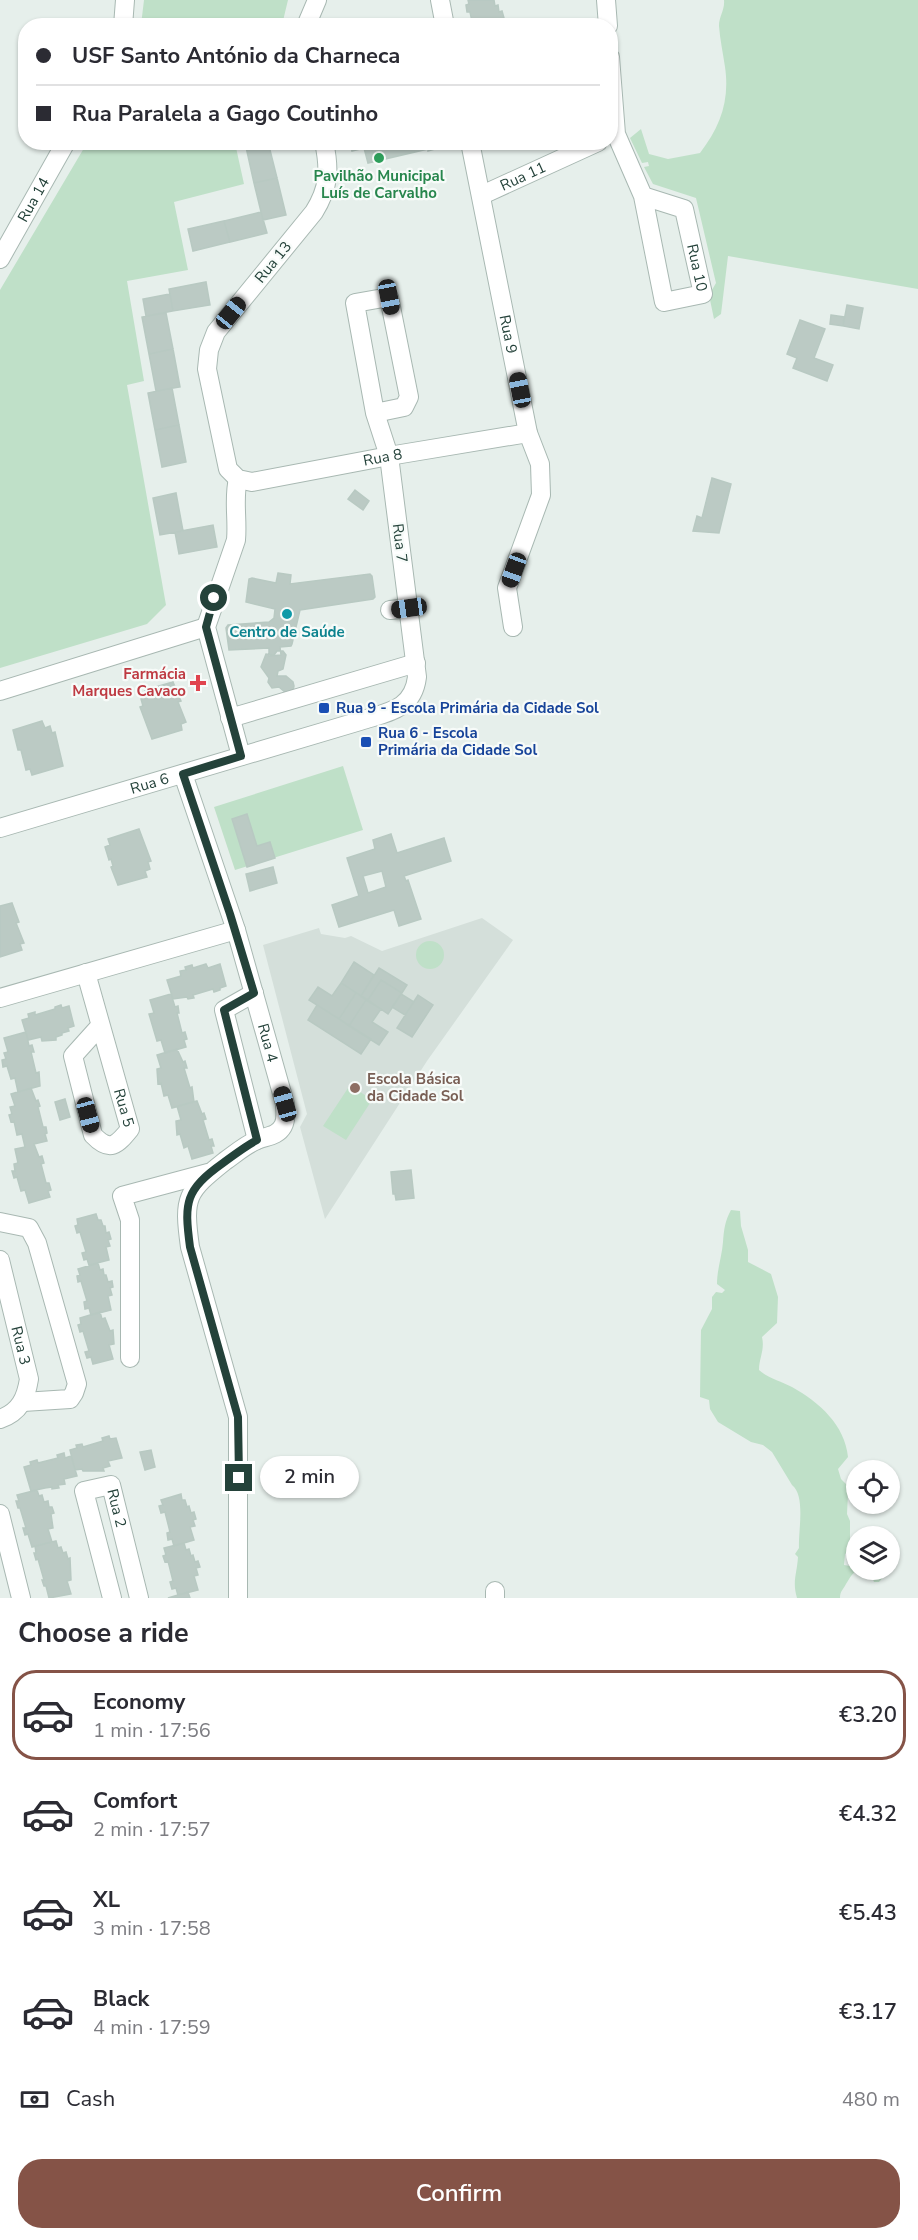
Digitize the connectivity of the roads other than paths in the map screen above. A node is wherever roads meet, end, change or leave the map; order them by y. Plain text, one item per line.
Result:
1 (125, 0) edge
2 (317, 0) edge
3 (440, 0) edge
4 (606, 0) edge
5 (124, 18) edge
6 (309, 18) edge
7 (443, 18) edge
8 (607, 18) edge
9 (618, 146) edge
10 (61, 150) edge
11 (326, 150) edge
12 (472, 150) edge
13 (580, 150) edge
14 (482, 195) junction
15 (643, 196) junction
16 (0, 259) edge
17 (375, 413) junction
18 (528, 433) junction
19 (389, 456) junction
20 (238, 479) junction
21 (409, 608) junction
22 (390, 610) dead end
23 (206, 627) junction
24 (513, 627) dead end
25 (416, 663) junction
26 (0, 691) edge
27 (402, 707) joint
28 (230, 718) junction
29 (241, 756) junction
30 (183, 774) junction
31 (0, 827) edge
32 (236, 930) junction
33 (86, 973) junction
34 (254, 993) junction
35 (0, 998) edge
36 (99, 1026) junction
37 (257, 1140) junction
38 (210, 1172) junction
39 (0, 1222) edge
40 (0, 1260) edge
41 (130, 1358) dead end
42 (23, 1402) junction
43 (0, 1419) edge
44 (0, 1514) edge
45 (136, 1597) edge
46 (21, 1598) edge
47 (112, 1598) edge
48 (238, 1598) edge

1 - 5 street
2 - 6 street
3 - 7 street
4 - 8 street
9 - 15 street, Rua 10
10 - 16 street, Rua 14
11 - 20 street, Rua 13
12 - 14 street, Rua 9
13 - 14 street, Rua 11
14 - 18 street, Rua 9
15 - 15 street, Rua 10
17 - 17 street, Rua 7
17 - 19 street, Rua 7
18 - 19 street, Rua 8
18 - 24 street, Rua 9
19 - 20 street, Rua 8
19 - 21 street, Rua 7
20 - 23 street
21 - 22 street
21 - 25 street, Rua 7
23 - 26 street
23 - 28 street
25 - 27 street, Rua 7
25 - 28 street
27 - 29 street, Rua 6
28 - 29 street
29 - 30 street, Rua 6
30 - 31 street, Rua 6
30 - 32 street, Rua 4
32 - 33 street
32 - 34 street, Rua 4
33 - 35 street
33 - 36 street, Rua 5
34 - 37 street, Rua 4
34 - 37 street
36 - 36 street, Rua 5
37 - 38 street, Rua 4
38 - 41 street
38 - 48 street
39 - 42 street
40 - 42 street, Rua 3
42 - 43 street
44 - 46 street
45 - 47 street, Rua 2

